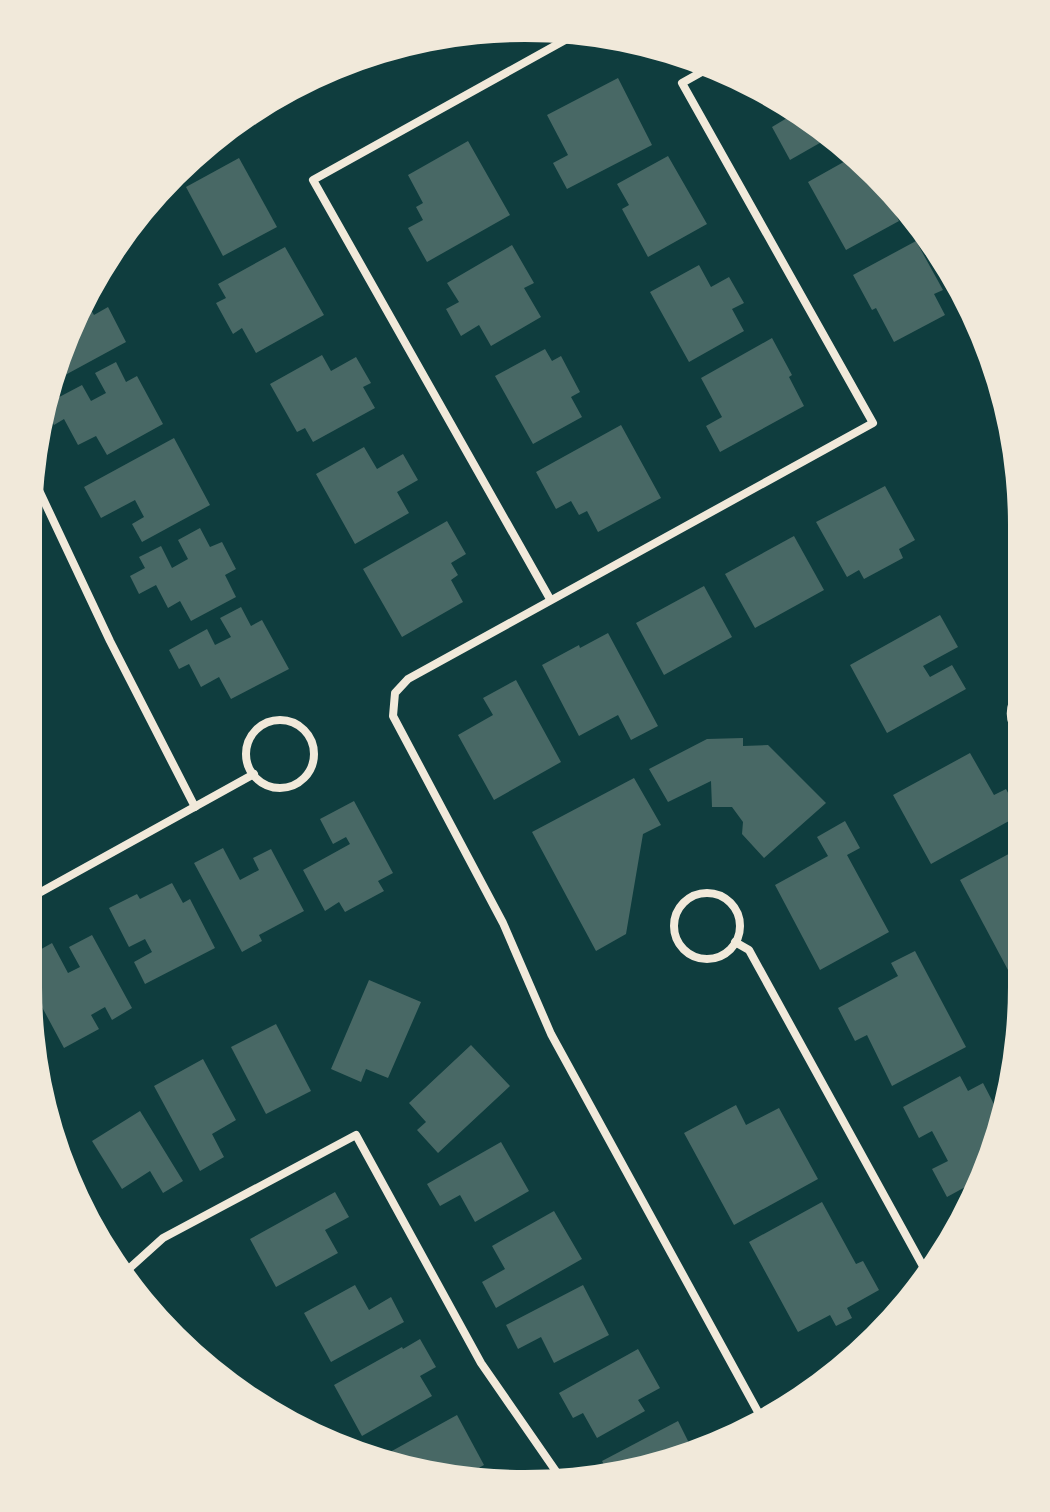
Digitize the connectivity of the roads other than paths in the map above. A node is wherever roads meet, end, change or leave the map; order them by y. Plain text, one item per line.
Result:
1 (559, 43) edge
2 (697, 74) edge
3 (43, 498) edge
4 (550, 599) junction
5 (254, 774) junction
6 (195, 807) junction
7 (42, 891) edge
8 (735, 942) junction
9 (921, 1263) edge
10 (131, 1267) edge
11 (757, 1410) edge
12 (554, 1469) edge

1 - 4 street
2 - 4 street
3 - 6 street
4 - 11 street
5 - 5 street
5 - 6 street
6 - 7 street
8 - 8 street
8 - 9 street
10 - 12 street

